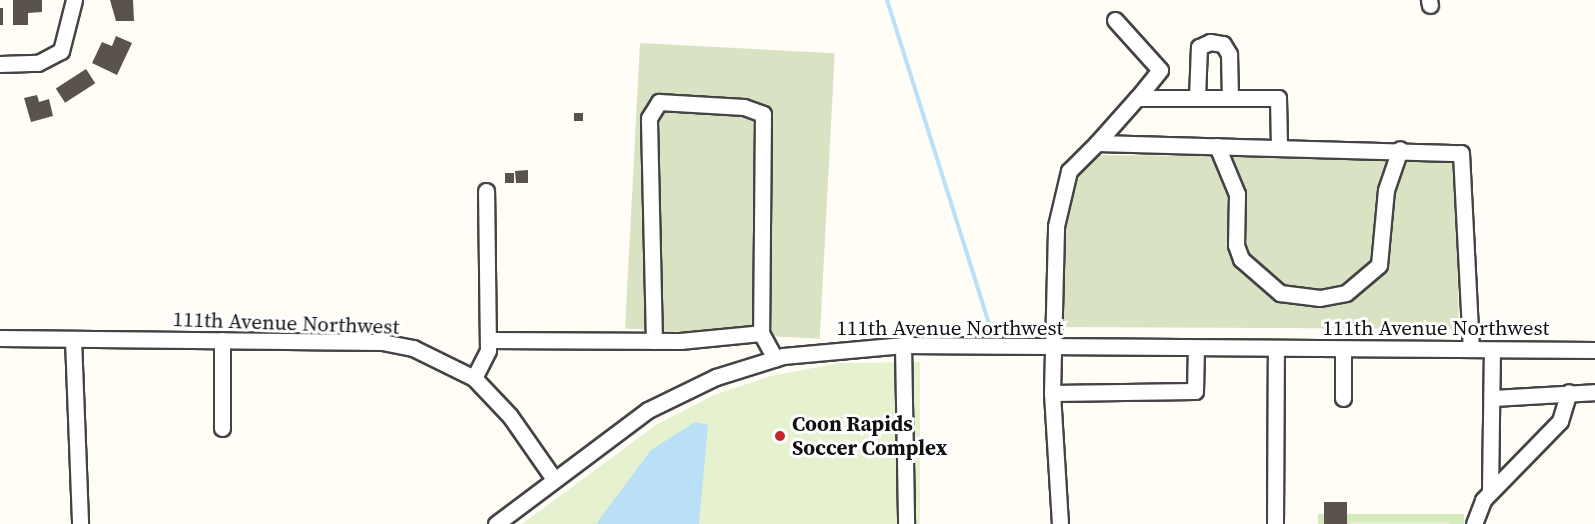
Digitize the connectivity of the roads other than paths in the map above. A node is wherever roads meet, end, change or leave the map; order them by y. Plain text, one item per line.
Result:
1 (74, 0) edge
2 (1115, 21) dead end
3 (0, 64) edge
4 (1137, 98) junction
5 (1197, 98) junction
6 (1230, 98) junction
7 (1096, 143) junction
8 (1217, 146) junction
9 (1279, 147) junction
10 (1400, 149) junction
11 (486, 191) dead end
12 (761, 333) junction
13 (0, 338) edge
14 (73, 339) junction
15 (222, 340) junction
16 (488, 340) junction
17 (654, 341) junction
18 (903, 345) junction
19 (1054, 348) junction
20 (1196, 348) junction
21 (1275, 348) junction
22 (1343, 349) junction
23 (1471, 349) junction
24 (1492, 350) junction
25 (1595, 350) edge
26 (775, 358) junction
27 (474, 378) junction
28 (1569, 392) junction
29 (1595, 392) edge
30 (1052, 393) junction
31 (1344, 398) dead end
32 (1492, 398) junction
33 (222, 428) dead end
34 (554, 479) junction
35 (1490, 491) junction
36 (80, 524) edge
37 (496, 524) edge
38 (906, 524) edge
39 (1060, 524) edge
40 (1275, 524) edge
41 (1474, 524) edge

1 - 3 street
2 - 4 street
4 - 5 street
4 - 7 street
5 - 6 street
5 - 6 street
6 - 9 street
7 - 8 street
7 - 19 street
8 - 9 street
8 - 10 street
9 - 10 street
10 - 23 street
11 - 16 street
12 - 17 street
12 - 17 street
12 - 26 street
13 - 14 street, 111th Avenue Northwest
14 - 15 street, 111th Avenue Northwest
14 - 36 street
15 - 27 street, 111th Avenue Northwest
15 - 33 street
16 - 17 street
16 - 27 street
18 - 19 street, 111th Avenue Northwest
18 - 26 street, 111th Avenue Northwest
18 - 38 street
19 - 20 street, 111th Avenue Northwest
19 - 30 street
20 - 21 street, 111th Avenue Northwest
20 - 30 street
21 - 22 street, 111th Avenue Northwest
21 - 40 street
22 - 23 street, 111th Avenue Northwest
22 - 31 street
23 - 24 street, 111th Avenue Northwest
24 - 25 street, 111th Avenue Northwest
24 - 32 street
26 - 34 street, 111th Avenue Northwest
27 - 34 street, 111th Avenue Northwest
28 - 29 street
28 - 32 street
28 - 35 street
30 - 39 street
32 - 35 street
34 - 37 street
35 - 41 street

